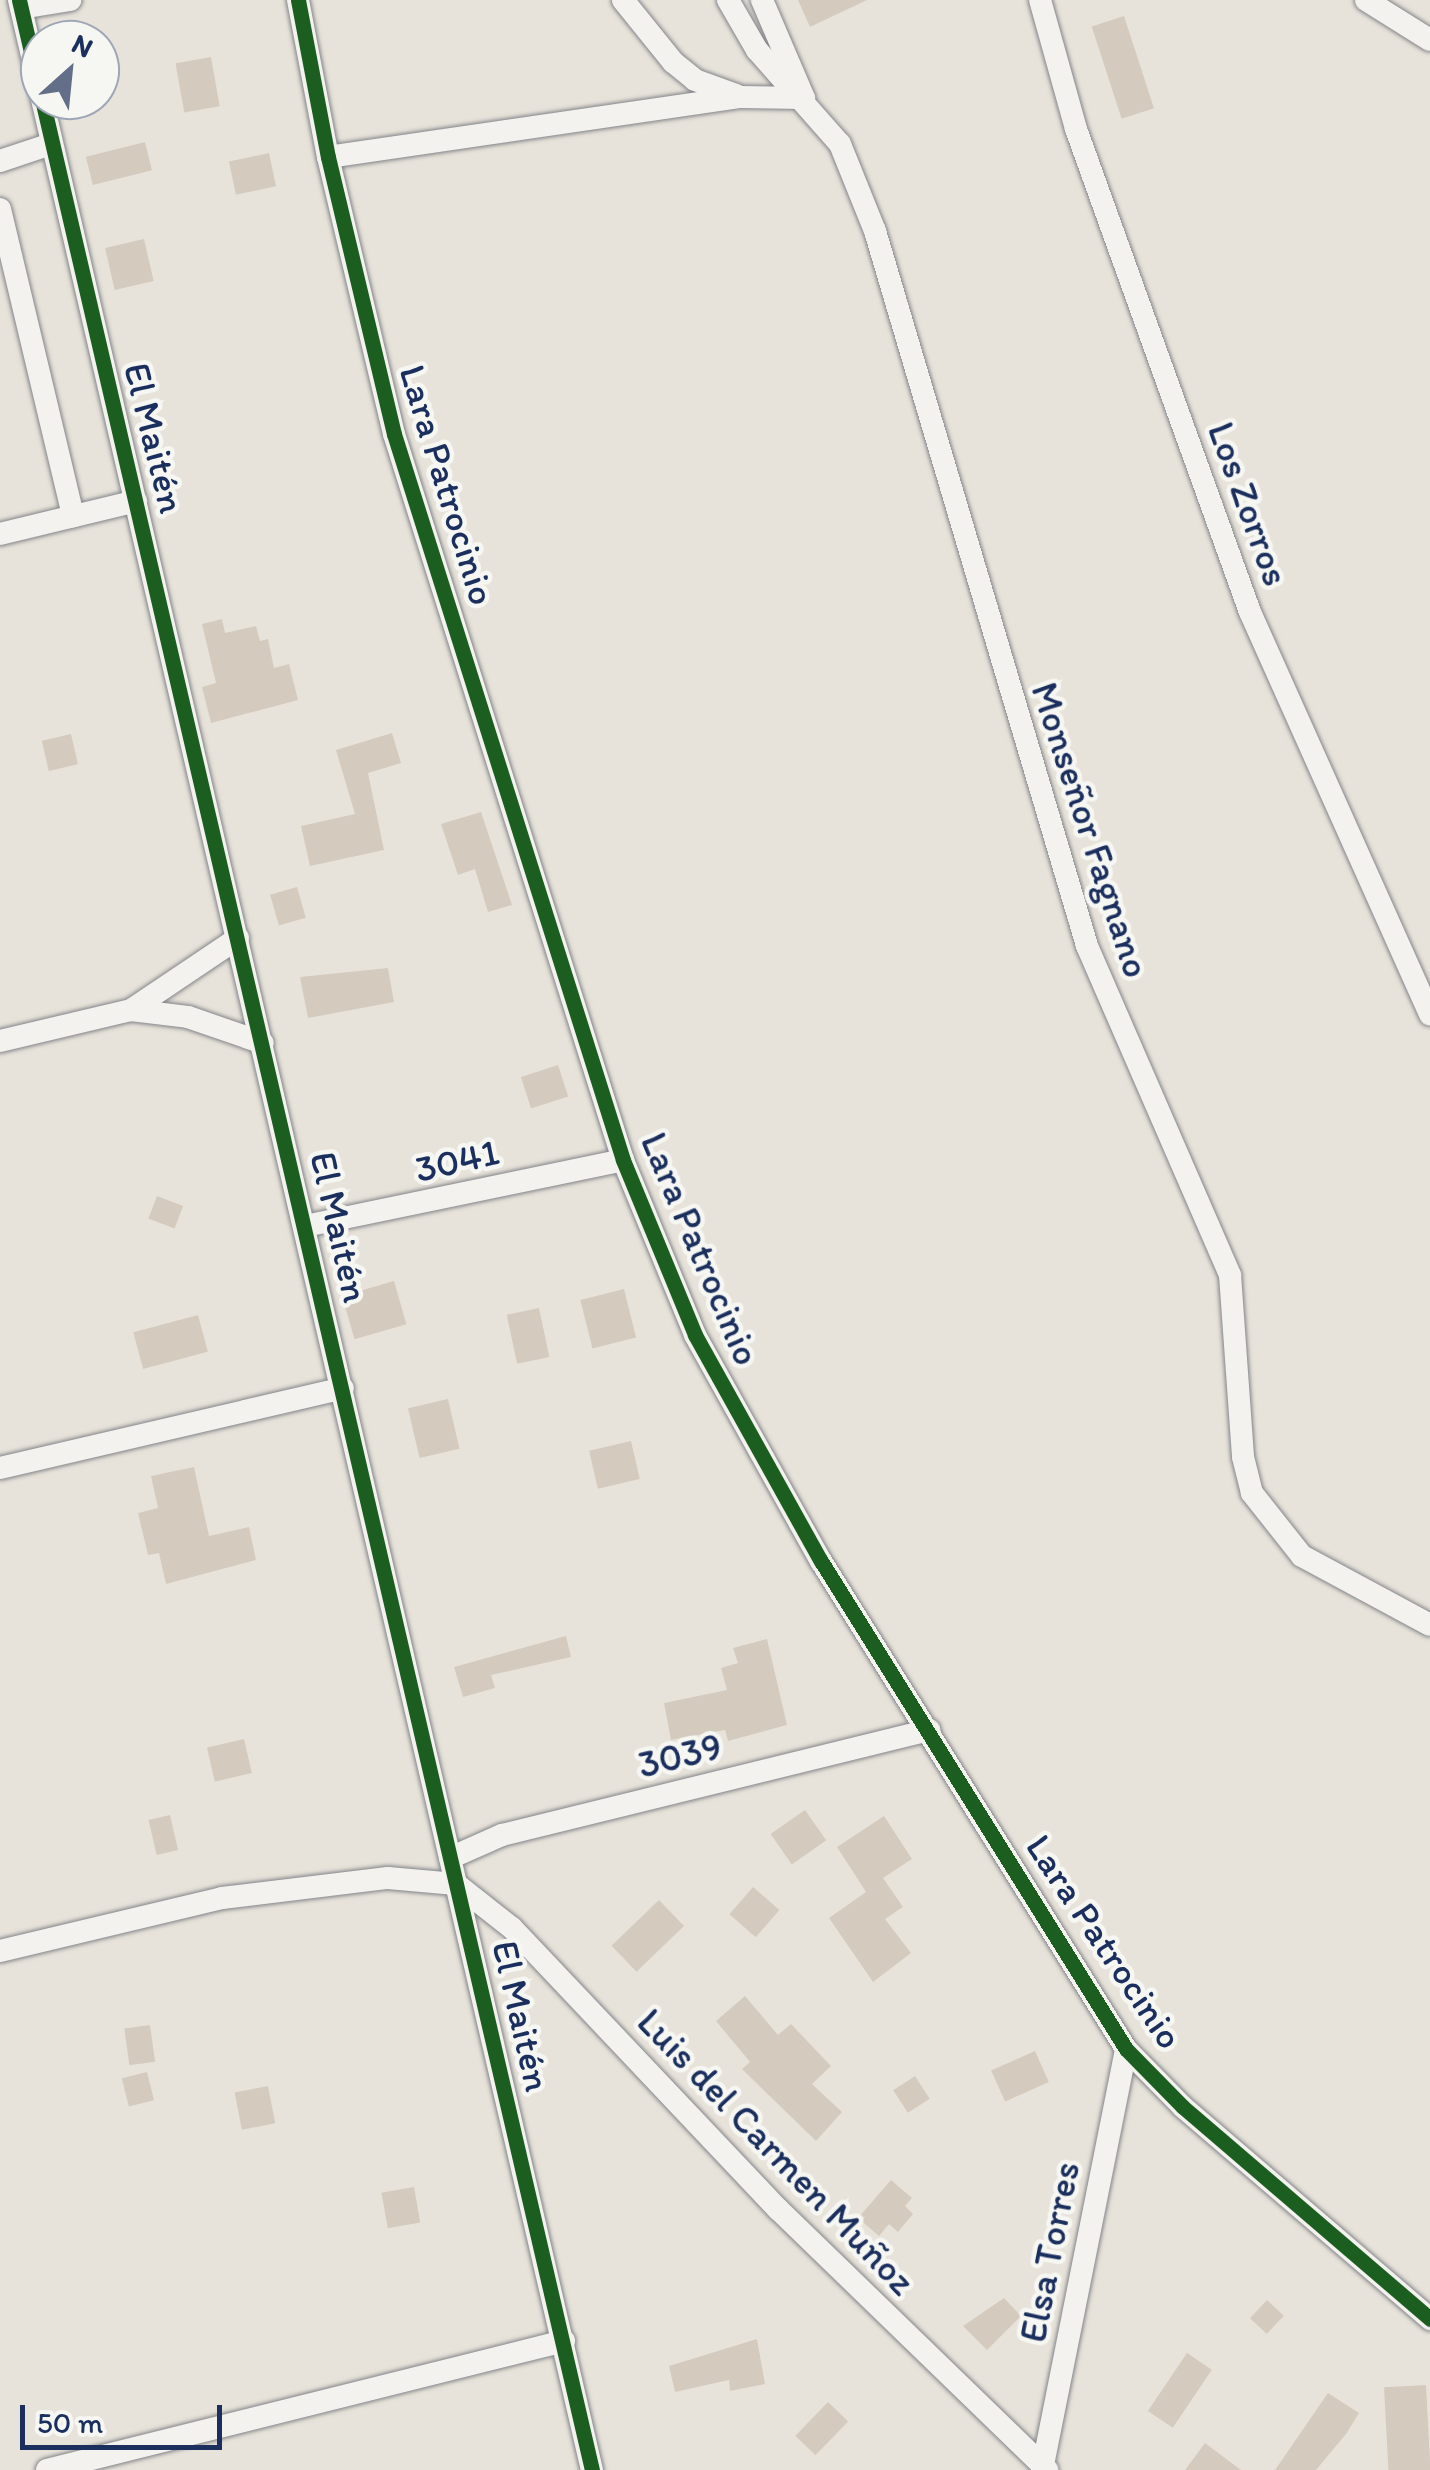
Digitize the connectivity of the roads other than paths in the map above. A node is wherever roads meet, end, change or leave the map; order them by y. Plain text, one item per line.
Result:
1 (70, 0) edge
2 (298, 0) edge
3 (623, 0) edge
4 (728, 0) edge
5 (762, 0) edge
6 (1040, 0) edge
7 (1366, 0) edge
8 (1405, 0) edge
9 (20, 4) edge
10 (1405, 25) junction
11 (1430, 40) edge
12 (741, 96) junction
13 (804, 98) junction
14 (48, 145) junction
15 (328, 158) junction
16 (0, 161) edge
17 (0, 209) edge
18 (136, 501) junction
19 (73, 516) junction
20 (0, 534) edge
21 (238, 938) junction
22 (131, 1010) junction
23 (1430, 1016) edge
24 (0, 1041) edge
25 (262, 1044) junction
26 (623, 1160) junction
27 (306, 1226) junction
28 (343, 1388) junction
29 (0, 1468) edge
30 (1430, 1624) edge
31 (929, 1730) junction
32 (450, 1858) junction
33 (456, 1884) junction
34 (0, 1951) edge
35 (1126, 2049) junction
36 (1430, 2320) edge
37 (564, 2341) junction
38 (54, 2469) edge
39 (1044, 2469) edge
40 (592, 2470) edge

1 - 9 street
2 - 15 street, Lara Patrocinio
3 - 12 street
4 - 13 street, Monseñor Fagnano
5 - 13 street
6 - 23 street, Los Zorros
7 - 10 street
8 - 10 street
9 - 14 street, El Maitén
10 - 11 street
12 - 13 street
12 - 15 street
13 - 30 street, Monseñor Fagnano
14 - 16 street
14 - 18 street, El Maitén
15 - 26 street, Lara Patrocinio
17 - 19 street
18 - 19 street
18 - 21 street, El Maitén
19 - 20 street
21 - 22 street
21 - 25 street, El Maitén
22 - 24 street
22 - 25 street
25 - 27 street, El Maitén
26 - 27 street, 3041
26 - 31 street, Lara Patrocinio
27 - 28 street, El Maitén
28 - 29 street
28 - 32 street, El Maitén
31 - 32 street, 3039
31 - 35 street, Lara Patrocinio
32 - 33 street, El Maitén
33 - 34 street
33 - 37 street, El Maitén
33 - 39 street, Luis del Carmen Muñoz
35 - 36 street, Lara Patrocinio
35 - 39 street, Elsa Torres
37 - 38 street
37 - 40 street, El Maitén

